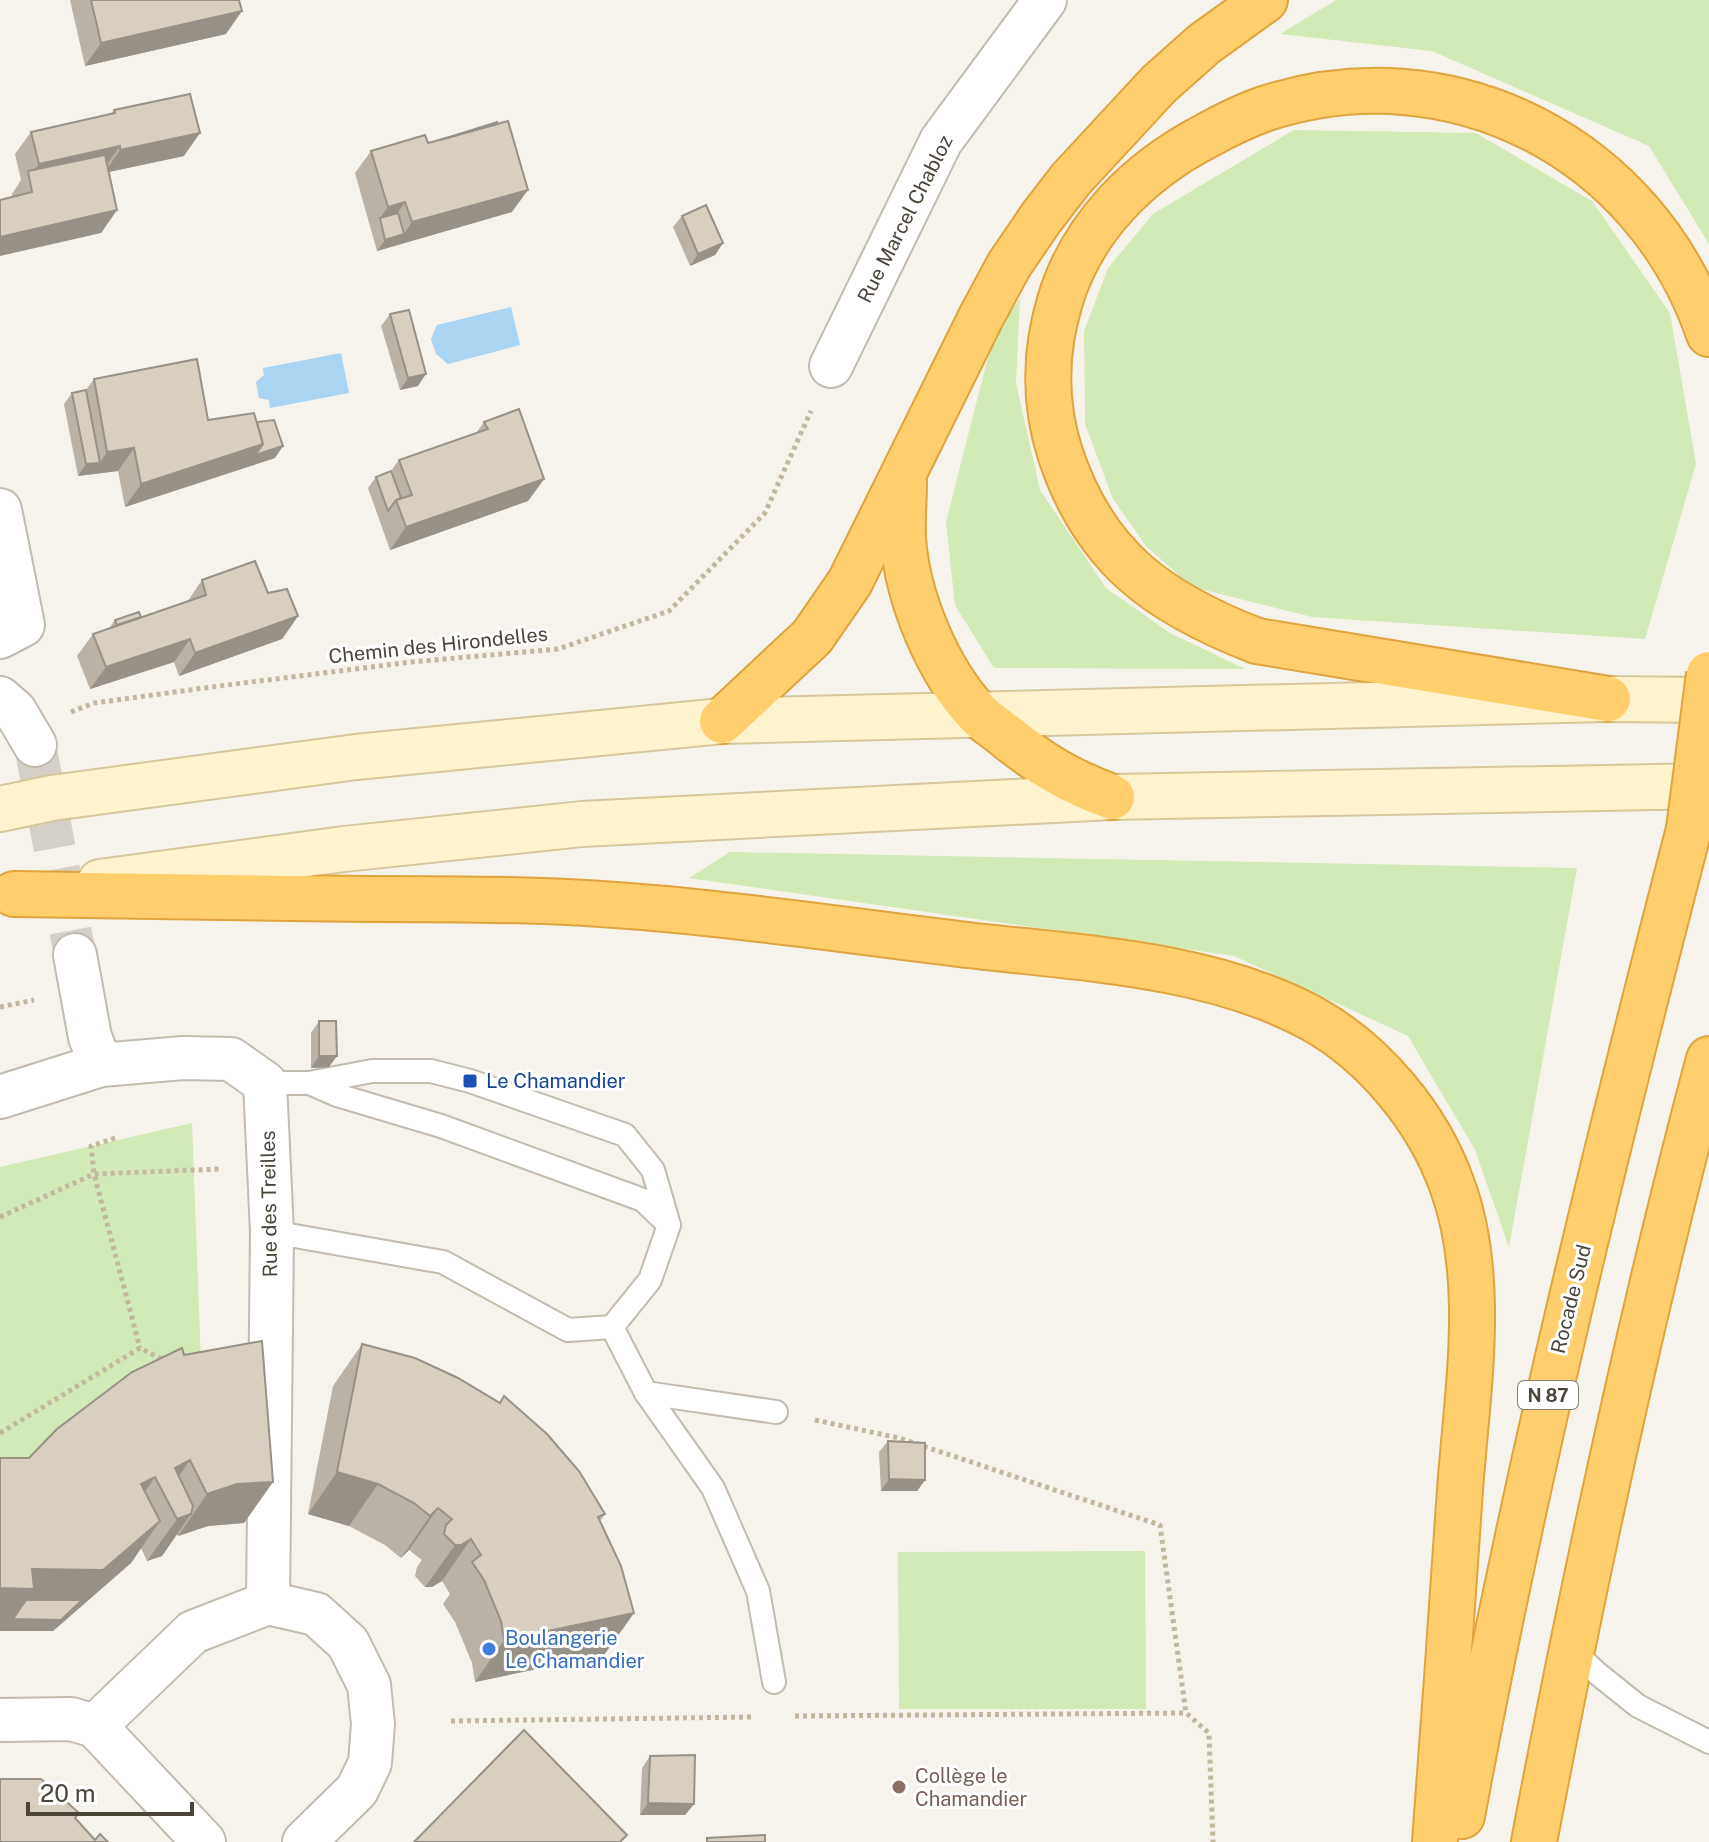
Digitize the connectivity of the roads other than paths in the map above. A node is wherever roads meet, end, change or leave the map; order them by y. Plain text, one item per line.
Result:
1 (1045, 0) edge
2 (1265, 0) edge
3 (1709, 334) edge
4 (831, 366) road end
5 (905, 472) junction
6 (1, 518) edge
7 (12, 631) edge
8 (1709, 674) edge
9 (0, 698) edge
10 (1608, 699) junction
11 (1709, 700) edge
12 (978, 714) junction
13 (722, 721) junction
14 (35, 745) tunnel mouth
15 (1709, 761) edge
16 (1709, 786) edge
17 (1112, 797) junction
18 (52, 798) junction
19 (0, 800) edge
20 (0, 809) edge
21 (1689, 829) junction
22 (7, 896) edge
23 (75, 955) tunnel mouth
24 (1709, 1059) edge
25 (101, 1065) junction
26 (265, 1083) junction
27 (309, 1083) junction
28 (0, 1097) edge
29 (669, 1225) junction
30 (272, 1232) junction
31 (612, 1327) junction
32 (646, 1393) junction
33 (776, 1412) road end
34 (268, 1603) junction
35 (1571, 1649) junction
36 (774, 1682) dead end
37 (0, 1720) edge
38 (95, 1726) junction
39 (1709, 1742) edge
40 (204, 1842) edge
41 (304, 1842) edge
42 (1435, 1842) edge
43 (1457, 1842) edge
44 (1534, 1842) edge

1 - 4 street, Rue Marcel Chabloz
2 - 5 highway
3 - 10 highway
5 - 12 highway
5 - 13 highway
6 - 7 street
8 - 21 highway, bridge
9 - 14 street
10 - 11 main road
10 - 12 main road
12 - 13 main road
12 - 17 highway
13 - 18 main road
15 - 21 highway, Rocade Sud / N 87, bridge
16 - 17 main road
17 - 22 main road
18 - 19 main road
18 - 20 main road
21 - 43 highway, Rocade Sud / N 87
22 - 42 highway
23 - 25 street
24 - 35 highway
25 - 26 street
25 - 28 street
26 - 27 lane
26 - 30 street, Rue des Treilles
27 - 29 lane
27 - 29 lane
29 - 31 lane
30 - 31 lane
30 - 34 street, Rue des Treilles
31 - 32 lane
32 - 33 lane
32 - 36 lane
34 - 38 street
34 - 41 street
35 - 39 lane
35 - 44 highway
37 - 38 street
38 - 40 street

